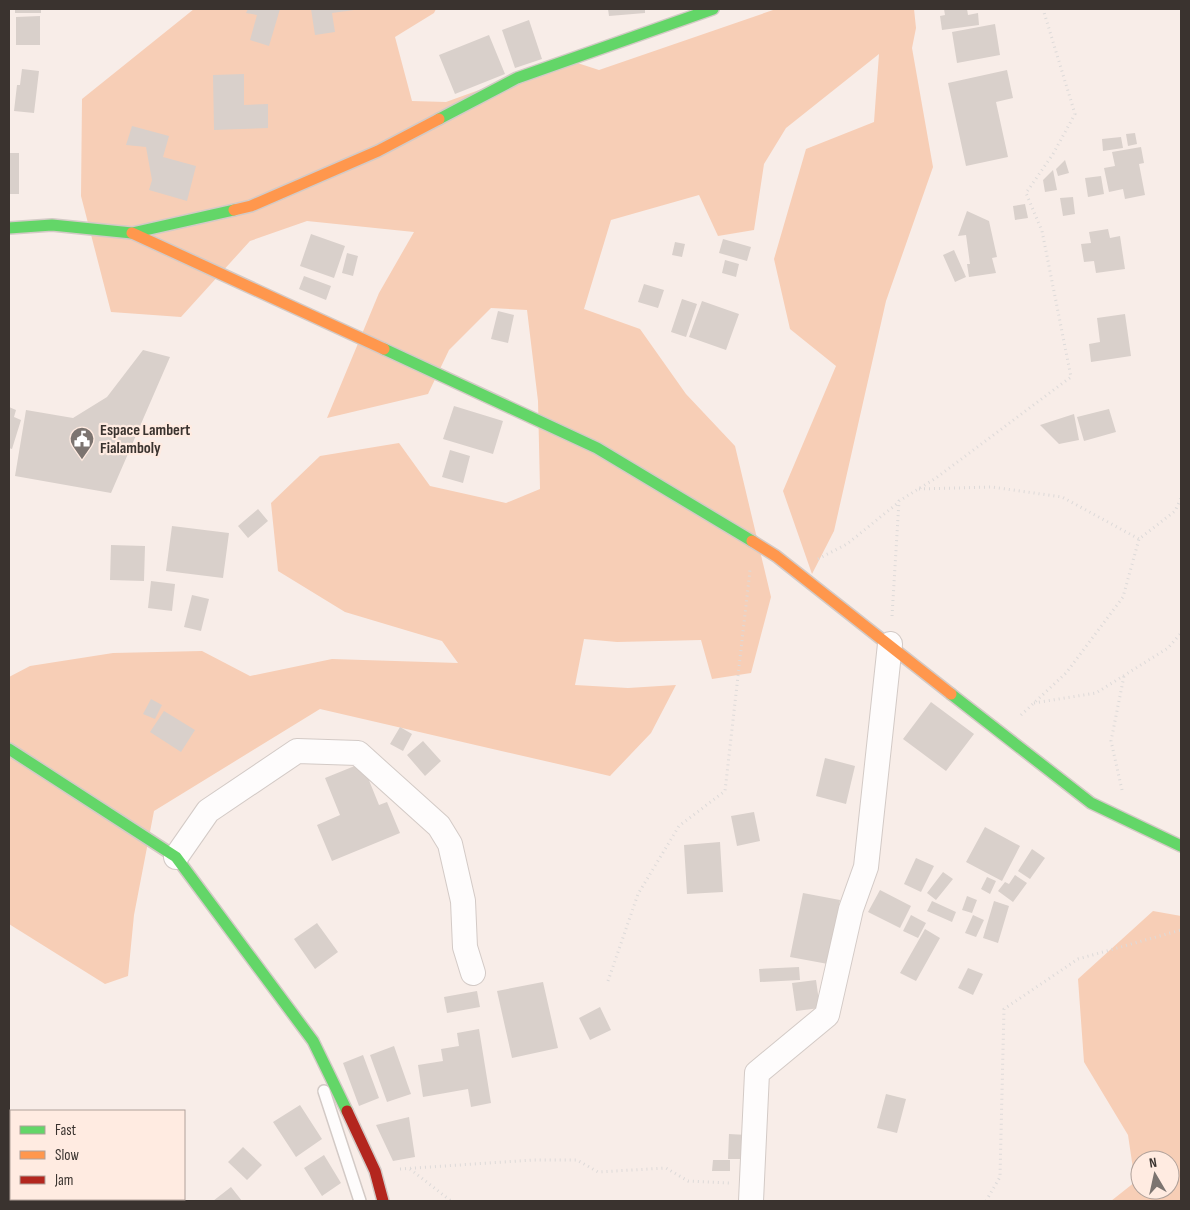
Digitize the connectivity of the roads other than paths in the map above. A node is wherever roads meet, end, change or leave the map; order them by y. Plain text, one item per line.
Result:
1 (713, 9) edge
2 (9, 228) edge
3 (132, 233) junction
4 (890, 644) junction
5 (9, 749) edge
6 (1181, 846) edge
7 (176, 857) junction
8 (473, 973) dead end
9 (313, 1041) junction
10 (751, 1190) edge
11 (360, 1201) edge
12 (383, 1201) edge

1 - 3 street
2 - 3 street
3 - 4 street
4 - 6 street
4 - 10 street
5 - 7 street
7 - 8 street
7 - 9 street
9 - 11 lane
9 - 12 street

